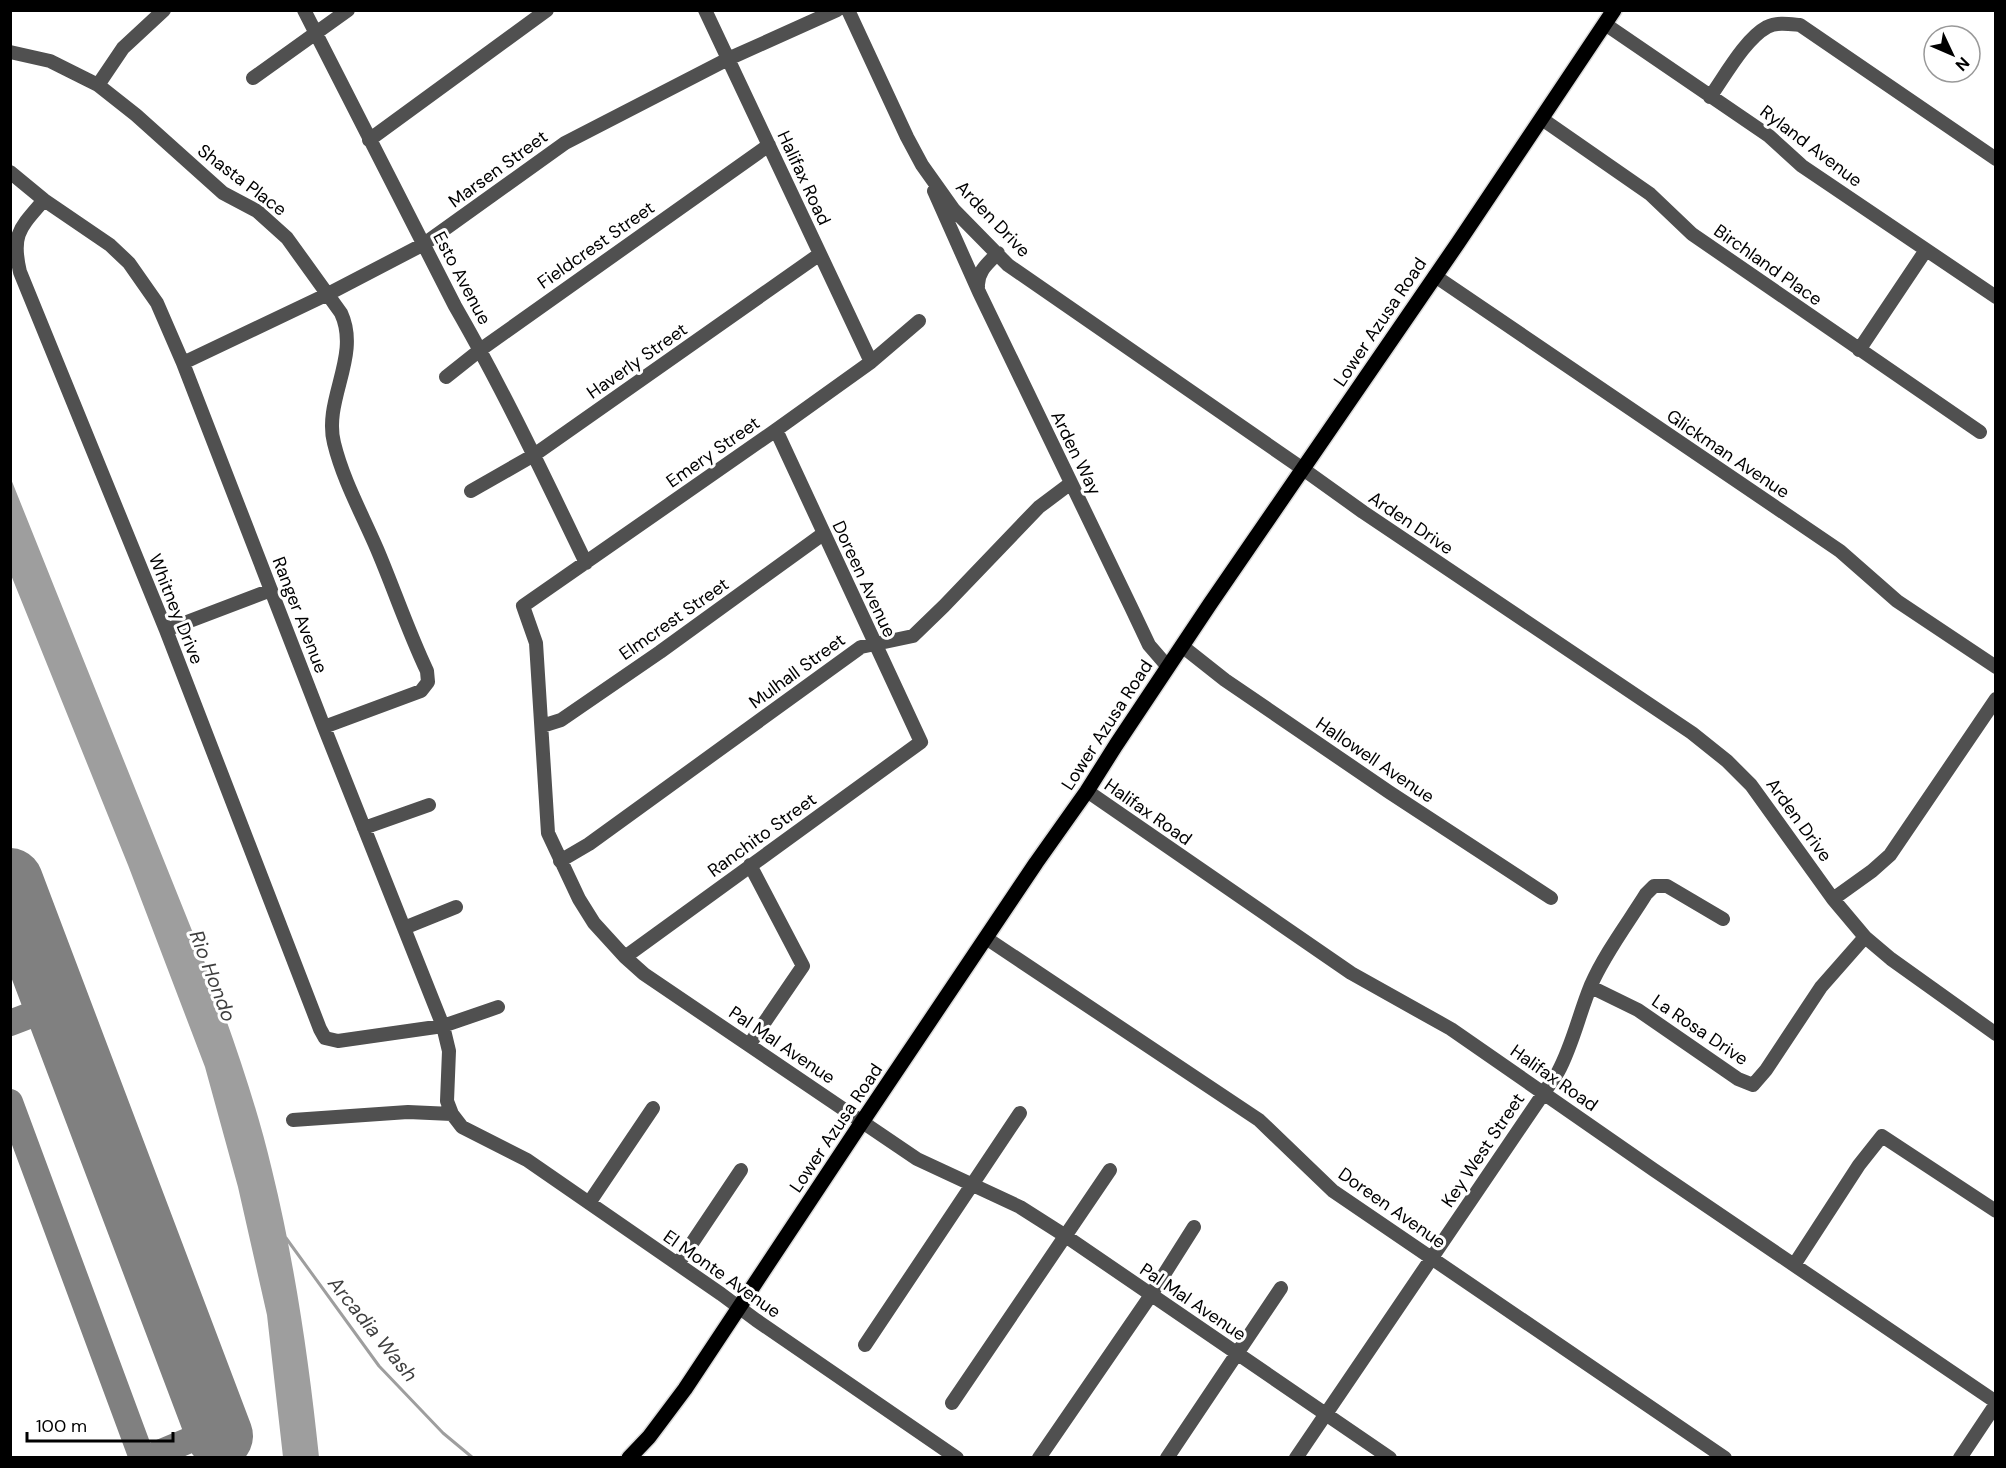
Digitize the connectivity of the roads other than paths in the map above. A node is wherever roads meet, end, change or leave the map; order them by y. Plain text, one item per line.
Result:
1 (164, 10) edge
2 (304, 10) edge
3 (348, 10) edge
4 (547, 10) edge
5 (705, 10) edge
6 (837, 10) edge
7 (848, 10) edge
8 (1614, 10) edge
9 (1605, 24) junction
10 (316, 34) junction
11 (10, 52) edge
12 (728, 59) junction
13 (253, 78) dead end
14 (98, 85) junction
15 (1710, 96) junction
16 (1542, 119) junction
17 (369, 140) junction
18 (769, 145) junction
19 (1995, 159) edge
20 (922, 165) junction
21 (10, 172) edge
22 (44, 200) junction
23 (424, 244) junction
24 (1926, 250) junction
25 (998, 253) junction
26 (820, 254) junction
27 (1436, 276) junction
28 (978, 289) junction
29 (328, 294) junction
30 (1995, 297) edge
31 (919, 321) dead end
32 (480, 350) junction
33 (1859, 350) junction
34 (871, 362) junction
35 (183, 363) junction
36 (446, 376) dead end
37 (776, 430) junction
38 (1980, 432) dead end
39 (534, 455) junction
40 (1303, 469) junction
41 (1071, 483) junction
42 (471, 491) dead end
43 (823, 534) junction
44 (586, 563) junction
45 (271, 590) junction
46 (523, 606) joint
47 (166, 630) junction
48 (876, 645) junction
49 (1182, 646) junction
50 (1168, 667) junction
51 (1995, 667) edge
52 (1995, 699) edge
53 (324, 726) junction
54 (542, 726) junction
55 (921, 742) joint
56 (1088, 791) junction
57 (429, 805) dead end
58 (364, 828) junction
59 (560, 861) junction
60 (750, 865) junction
61 (1551, 898) dead end
62 (1833, 899) junction
63 (456, 907) dead end
64 (1723, 919) dead end
65 (404, 928) junction
66 (1865, 937) junction
67 (987, 938) junction
68 (625, 957) junction
69 (1591, 987) junction
70 (498, 1008) dead end
71 (443, 1026) junction
72 (1995, 1034) edge
73 (749, 1045) junction
74 (1544, 1093) junction
75 (653, 1108) dead end
76 (1020, 1113) dead end
77 (452, 1114) junction
78 (293, 1120) dead end
79 (862, 1122) junction
80 (462, 1127) joint
81 (741, 1170) dead end
82 (1110, 1170) dead end
83 (972, 1185) junction
84 (589, 1203) junction
85 (1995, 1211) edge
86 (1194, 1227) dead end
87 (1064, 1235) junction
88 (1432, 1258) junction
89 (678, 1264) junction
90 (1794, 1265) junction
91 (1281, 1288) dead end
92 (1151, 1295) junction
93 (739, 1308) junction
94 (865, 1345) dead end
95 (1238, 1354) junction
96 (952, 1402) dead end
97 (1995, 1403) edge
98 (1326, 1413) junction
99 (637, 1455) edge
100 (957, 1458) edge
101 (1039, 1458) edge
102 (1167, 1458) edge
103 (1296, 1458) edge
104 (1390, 1458) edge
105 (1725, 1458) edge
106 (1960, 1458) edge

1 - 14 street
2 - 10 street, Esto Avenue
3 - 10 street
4 - 17 street
5 - 12 street, Halifax Road
6 - 12 street, Marsen Street
7 - 20 street, Arden Drive
8 - 9 main road, Lower Azusa Road
9 - 15 street, Ryland Avenue
9 - 16 main road, Lower Azusa Road
10 - 13 street
10 - 17 street, Esto Avenue
11 - 14 street, Shasta Place
12 - 18 street, Halifax Road
12 - 23 street, Marsen Street
14 - 29 street, Shasta Place
15 - 19 street
15 - 24 street, Ryland Avenue
16 - 27 main road, Lower Azusa Road
16 - 33 street, Birchland Place
17 - 23 street, Esto Avenue
18 - 26 street, Halifax Road
18 - 32 street, Fieldcrest Street
20 - 25 street, Arden Drive
20 - 28 street, Arden Way
21 - 22 street, Ranger Avenue
22 - 35 street, Ranger Avenue
22 - 47 street, Whitney Drive
23 - 29 street, Marsen Street
23 - 32 street, Esto Avenue
24 - 30 street, Ryland Avenue
24 - 33 street
25 - 28 street
25 - 40 street, Arden Drive
26 - 34 street, Halifax Road
26 - 39 street, Haverly Street
27 - 40 main road, Lower Azusa Road
27 - 51 street, Glickman Avenue
28 - 41 street, Arden Way
29 - 35 street, Marsen Street
29 - 53 street, Shasta Place
31 - 34 street, Emery Street
32 - 36 street, Fieldcrest Street
32 - 39 street, Esto Avenue
33 - 38 street, Birchland Place
34 - 37 street, Emery Street
35 - 45 street, Ranger Avenue
37 - 43 street, Doreen Avenue
37 - 44 street, Emery Street
39 - 42 street, Haverly Street
39 - 44 street, Esto Avenue
40 - 49 main road, Lower Azusa Road
40 - 62 street, Arden Drive
41 - 48 street, Mulhall Street
41 - 50 street, Arden Way
43 - 48 street, Doreen Avenue
43 - 54 street, Elmcrest Street
44 - 46 street, Emery Street
45 - 47 street
45 - 53 street, Ranger Avenue
46 - 54 street, Pal Mal Avenue
47 - 71 street, Whitney Drive
48 - 55 street, Doreen Avenue
48 - 59 street, Mulhall Street
49 - 50 main road, Lower Azusa Road
49 - 61 street, Hallowell Avenue
50 - 56 main road, Lower Azusa Road
52 - 62 street
53 - 58 street, Ranger Avenue
54 - 59 street, Pal Mal Avenue
55 - 60 street, Ranchito Street
56 - 67 main road, Lower Azusa Road
56 - 74 street, Halifax Road
57 - 58 street
58 - 65 street, Ranger Avenue
59 - 68 street, Pal Mal Avenue
60 - 68 street, Ranchito Street
60 - 73 street
62 - 66 street, Arden Drive
63 - 65 street
64 - 69 street, Key West Street
65 - 71 street, Ranger Avenue
66 - 69 street, La Rosa Drive
66 - 72 street, Arden Drive
67 - 79 main road, Lower Azusa Road
67 - 88 street, Doreen Avenue
68 - 73 street, Pal Mal Avenue
69 - 74 street, Key West Street
70 - 71 street
71 - 77 street, Ranger Avenue
73 - 79 street, Pal Mal Avenue
74 - 88 street, Key West Street
74 - 90 street, Halifax Road
75 - 84 street
76 - 83 street
77 - 78 street
77 - 80 street, Ranger Avenue
79 - 83 street, Pal Mal Avenue
79 - 93 main road, Lower Azusa Road
80 - 84 street, El Monte Avenue
81 - 89 street
82 - 87 street
83 - 87 street, Pal Mal Avenue
83 - 94 street
84 - 89 street, El Monte Avenue
85 - 90 street
86 - 92 street
87 - 92 street, Pal Mal Avenue
87 - 96 street
88 - 98 street, Key West Street
88 - 105 street, Doreen Avenue
89 - 93 street, El Monte Avenue
90 - 97 street, Halifax Road
91 - 95 street
92 - 95 street, Pal Mal Avenue
92 - 101 street
93 - 99 main road, Lower Azusa Road
93 - 100 street, El Monte Avenue
95 - 98 street, Pal Mal Avenue
95 - 102 street
97 - 106 street
98 - 103 street, Key West Street
98 - 104 street, Pal Mal Avenue

